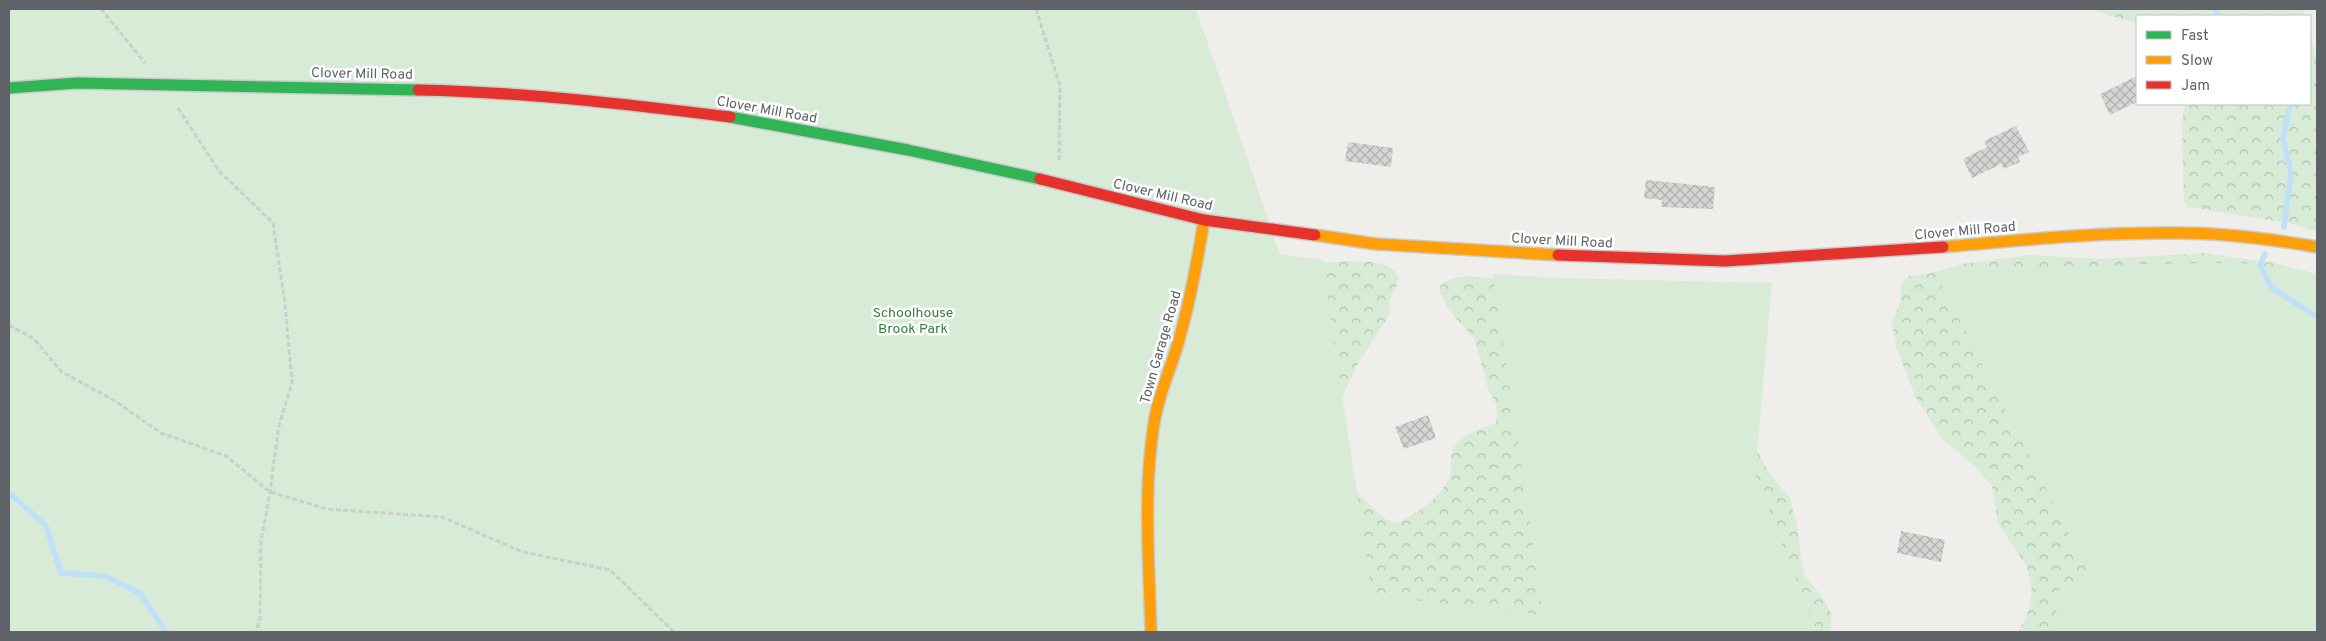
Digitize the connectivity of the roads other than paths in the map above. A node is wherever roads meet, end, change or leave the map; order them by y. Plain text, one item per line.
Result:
1 (9, 88) edge
2 (1204, 220) junction
3 (2317, 247) edge
4 (1151, 632) edge

1 - 2 street, Clover Mill Road
2 - 3 street, Clover Mill Road
2 - 4 street, Town Garage Road

